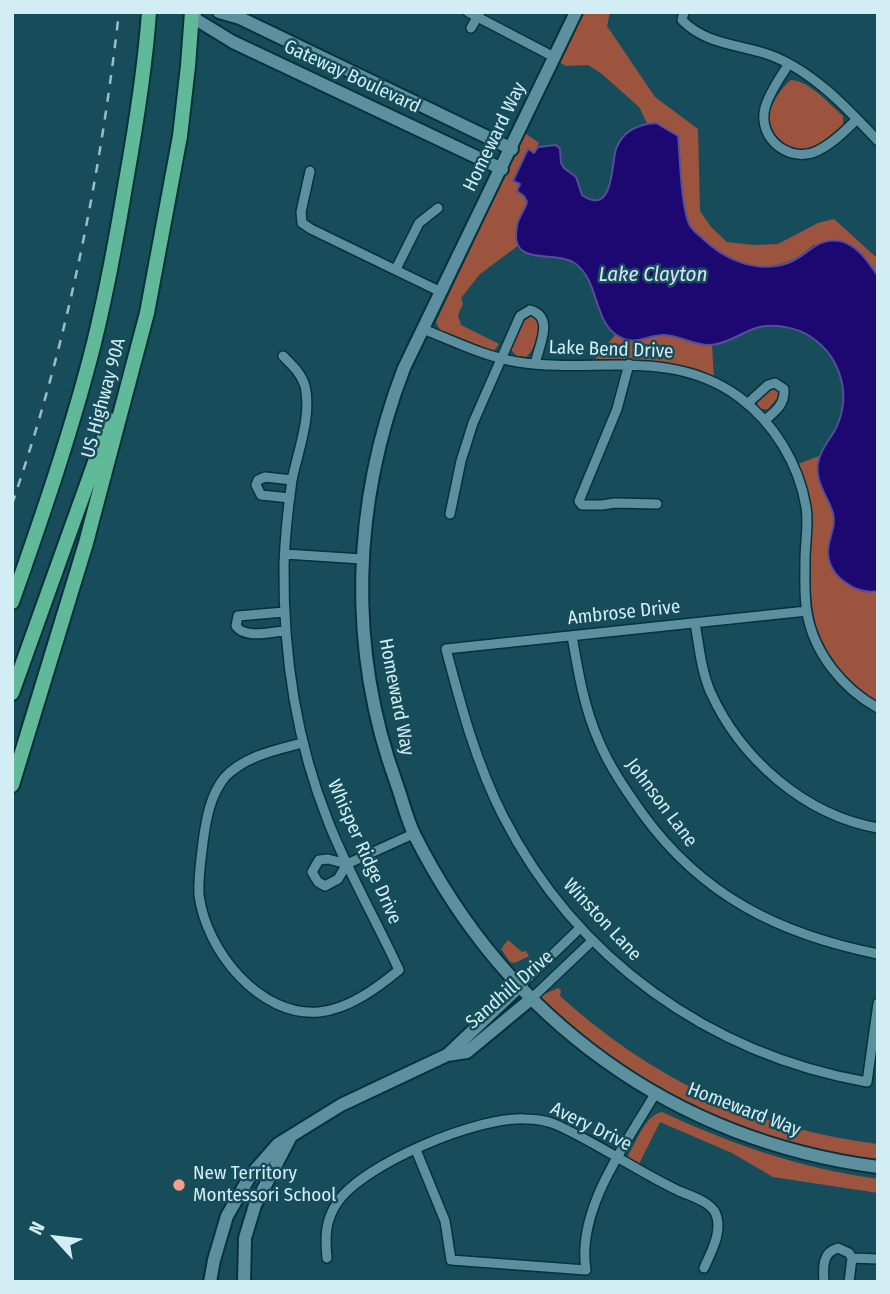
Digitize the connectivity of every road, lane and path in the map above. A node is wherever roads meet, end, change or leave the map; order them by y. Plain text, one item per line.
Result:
1 (149, 12) edge
2 (192, 12) edge
3 (219, 12) edge
4 (576, 12) edge
5 (475, 14) edge
6 (683, 16) edge
7 (471, 28) dead end
8 (554, 57) junction
9 (788, 65) junction
10 (857, 120) junction
11 (878, 141) edge
12 (512, 149) junction
13 (502, 169) junction
14 (310, 171) dead end
15 (438, 208) dead end
16 (396, 269) junction
17 (441, 292) junction
18 (423, 329) junction
19 (283, 356) dead end
20 (502, 359) junction
21 (133, 364) junction
22 (534, 364) junction
23 (629, 364) junction
24 (747, 404) junction
25 (765, 420) junction
26 (292, 480) junction
27 (290, 498) junction
28 (657, 504) dead end
29 (450, 514) dead end
30 (285, 554) junction
31 (362, 559) junction
32 (12, 602) edge
33 (807, 611) junction
34 (284, 612) junction
35 (695, 623) junction
36 (285, 631) junction
37 (572, 636) junction
38 (446, 649) joint
39 (12, 694) edge
40 (878, 708) edge
41 (302, 743) junction
42 (12, 785) edge
43 (878, 828) edge
44 (413, 834) junction
45 (347, 864) junction
46 (580, 928) junction
47 (592, 941) junction
48 (878, 954) edge
49 (519, 987) junction
50 (531, 999) junction
51 (878, 1003) edge
52 (447, 1055) junction
53 (655, 1094) junction
54 (291, 1136) junction
55 (416, 1150) junction
56 (617, 1159) junction
57 (878, 1167) edge
58 (221, 1233) junction
59 (245, 1238) junction
60 (327, 1258) dead end
61 (852, 1258) junction
62 (878, 1259) edge
63 (704, 1268) dead end
64 (210, 1282) edge
65 (244, 1282) edge
66 (824, 1282) edge
67 (849, 1282) edge

1 - 32 main road, US Highway 90A
2 - 13 street, Gateway Boulevard
2 - 21 main road, US Highway 90A
3 - 12 street, Gateway Boulevard
4 - 8 street, Homeward Way
5 - 7 street
5 - 8 street
6 - 9 street
8 - 12 street, Homeward Way
9 - 10 street
9 - 10 street
10 - 11 street
12 - 13 street, Homeward Way
13 - 17 street, Homeward Way
14 - 16 street
15 - 16 street
16 - 17 street
17 - 18 street, Homeward Way
18 - 20 street, Lake Bend Drive
18 - 31 street, Homeward Way
19 - 26 street, Whisper Ridge Drive
20 - 22 street, Lake Bend Drive
20 - 22 street, Lake Bend Drive
20 - 29 street
21 - 39 main road
21 - 42 main road, US Highway 90A
22 - 23 street, Lake Bend Drive
23 - 24 street, Lake Bend Drive
23 - 28 street
24 - 25 street, Lake Bend Drive
24 - 25 street
25 - 33 street, Lake Bend Drive
26 - 27 street, Whisper Ridge Drive
26 - 27 street
27 - 30 street, Whisper Ridge Drive
30 - 31 street
30 - 34 street, Whisper Ridge Drive
31 - 44 street, Homeward Way
33 - 35 street, Ambrose Drive
33 - 40 street, Lake Bend Drive
34 - 36 street, Whisper Ridge Drive
34 - 36 street
35 - 37 street, Ambrose Drive
35 - 43 street
36 - 41 street, Whisper Ridge Drive
37 - 38 street, Ambrose Drive
37 - 48 street, Johnson Lane
38 - 46 street, Winston Lane
41 - 45 street, Whisper Ridge Drive
41 - 45 street, Whisper Ridge Drive
44 - 45 street
44 - 49 street, Homeward Way
46 - 47 street, Winston Lane
46 - 49 street, Sandhill Drive
47 - 50 street, Sandhill Drive
47 - 51 street, Winston Lane
49 - 50 street, Homeward Way
49 - 52 street, Sandhill Drive
50 - 52 street, Sandhill Drive
50 - 53 street, Homeward Way
52 - 54 street, Sandhill Drive
53 - 56 street
53 - 57 street, Homeward Way
54 - 58 street, Sandhill Drive
54 - 59 street
55 - 56 street, Avery Drive
55 - 56 street
55 - 60 street, Avery Drive
56 - 63 street, Avery Drive
58 - 59 street
58 - 64 street, Sandhill Drive
59 - 65 street
61 - 62 street
61 - 66 street
61 - 67 street

